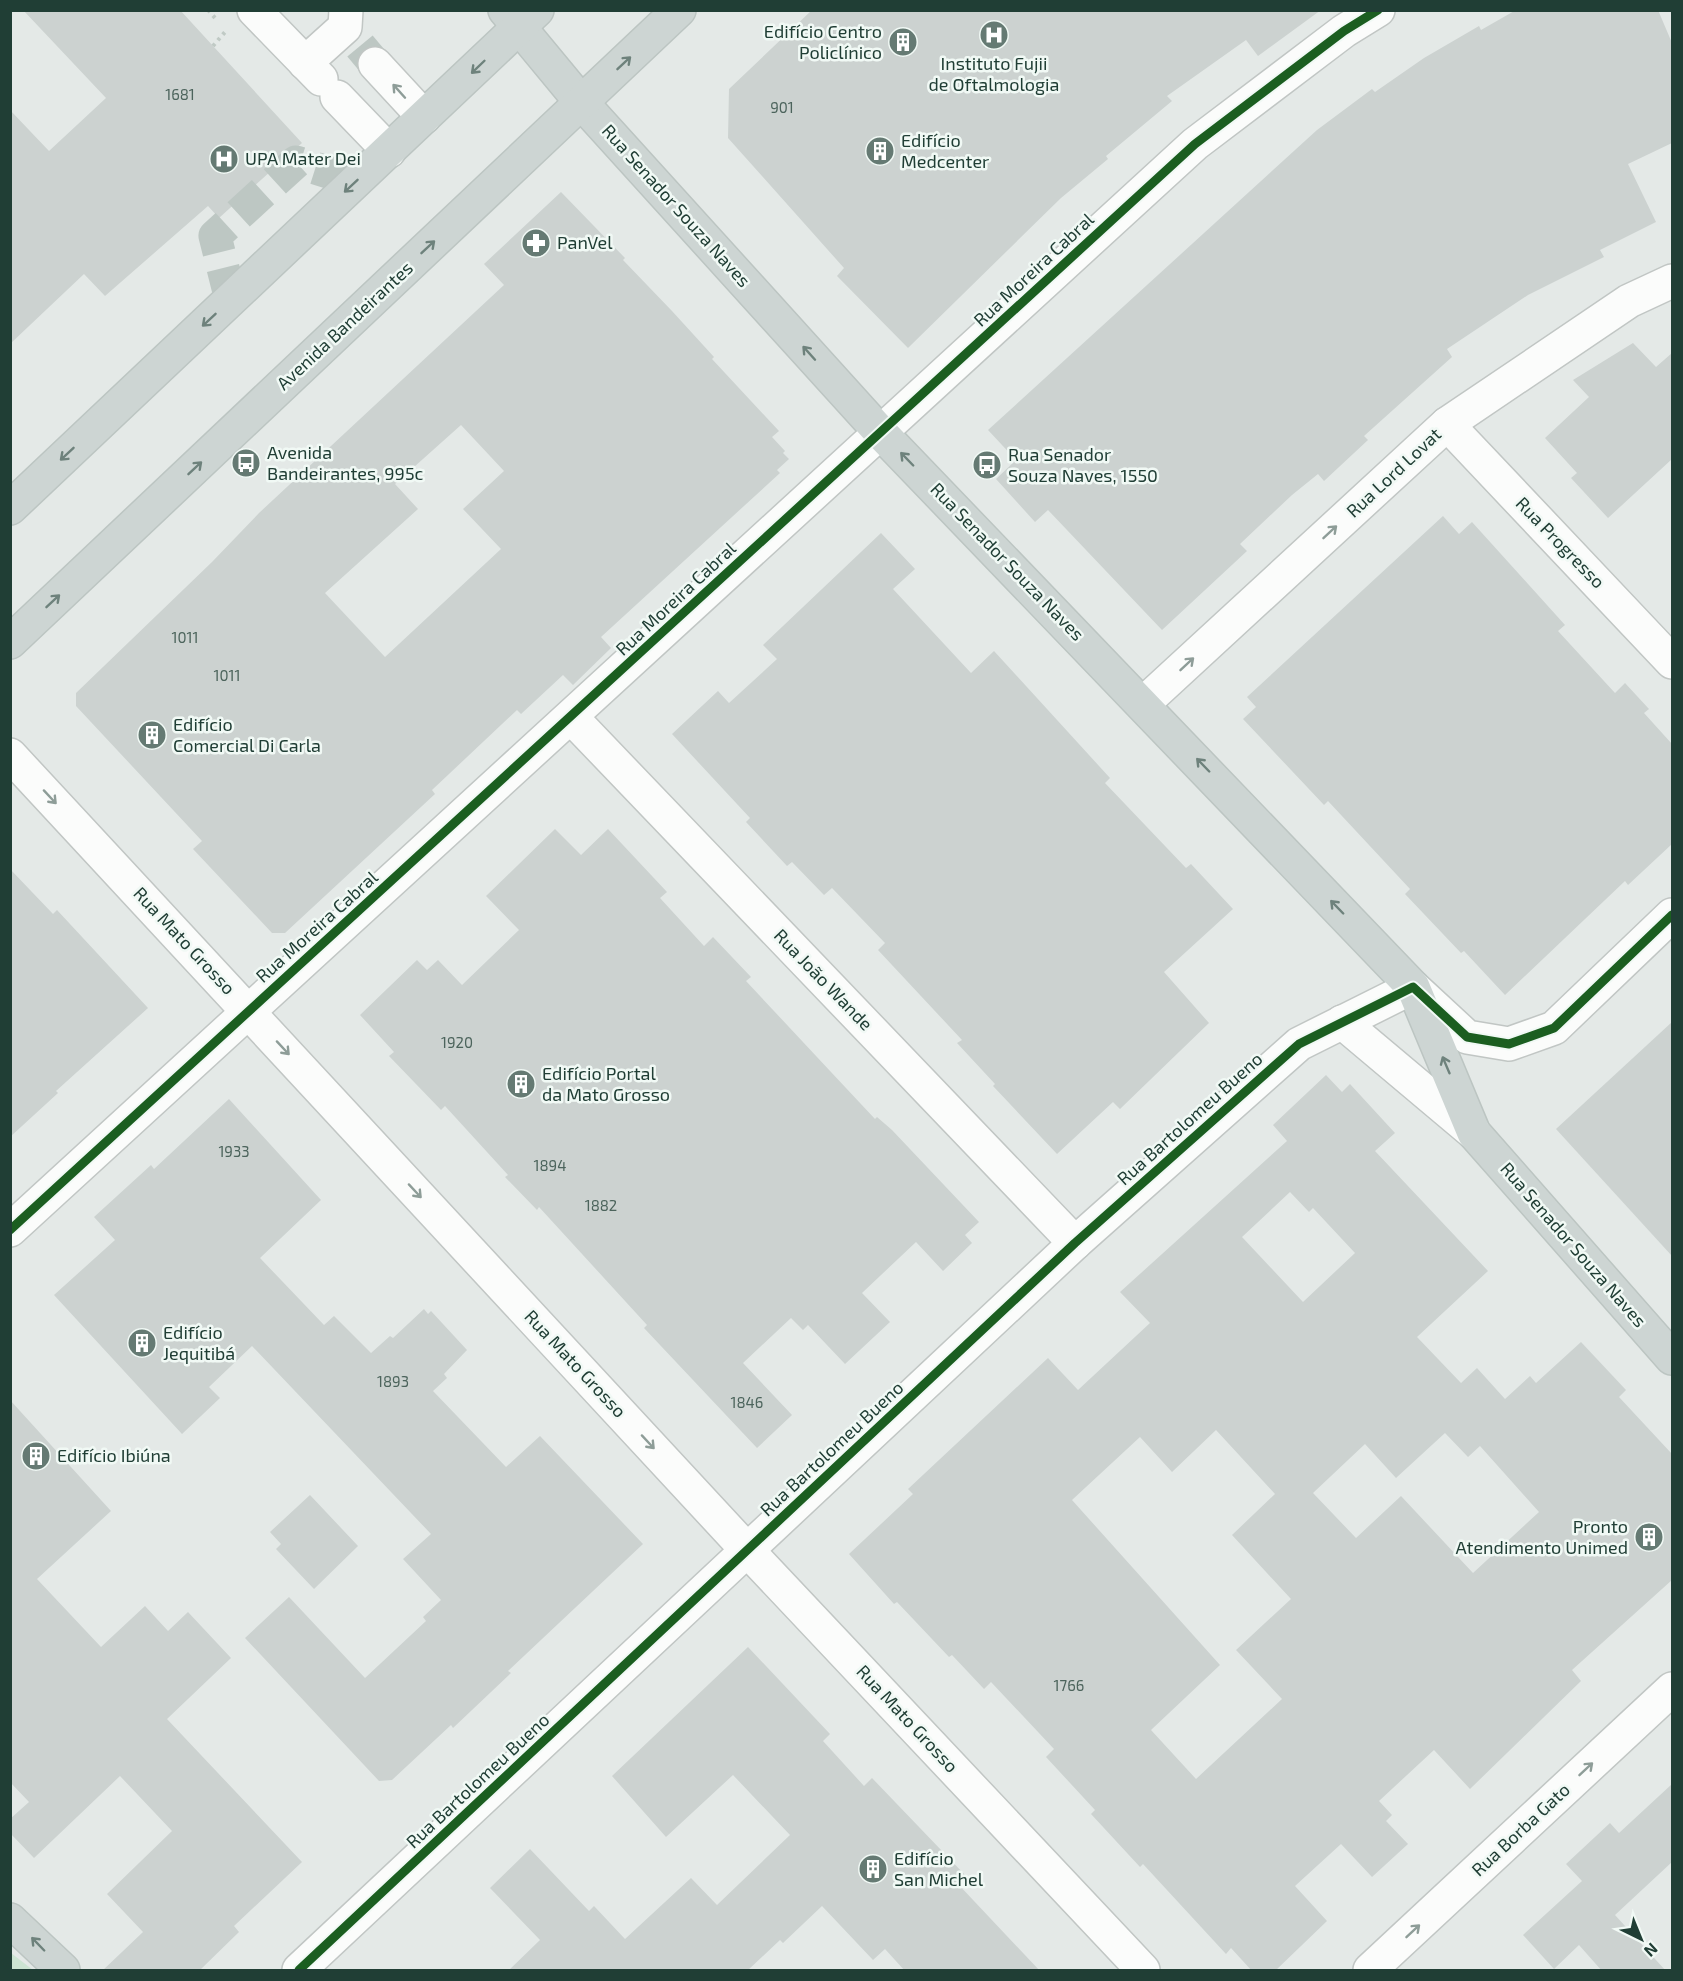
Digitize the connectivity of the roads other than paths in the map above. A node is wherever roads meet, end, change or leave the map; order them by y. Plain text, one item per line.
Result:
1 (254, 10) edge
2 (679, 10) edge
3 (1378, 10) edge
4 (521, 16) edge
5 (356, 37) edge
6 (321, 80) junction
7 (582, 103) junction
8 (424, 117) junction
9 (389, 151) junction
10 (1672, 281) edge
11 (1447, 424) junction
12 (881, 433) junction
13 (10, 508) edge
14 (10, 642) edge
15 (1672, 662) edge
16 (1144, 703) junction
17 (571, 717) junction
18 (10, 754) edge
19 (1672, 915) edge
20 (1413, 987) junction
21 (249, 1011) junction
22 (1342, 1022) junction
23 (1474, 1133) junction
24 (10, 1230) edge
25 (1075, 1243) junction
26 (1672, 1358) edge
27 (748, 1551) junction
28 (1672, 1689) edge
29 (10, 1920) edge
30 (63, 1971) edge
31 (299, 1971) edge
32 (1143, 1971) edge
33 (1370, 1971) edge

1 - 6 street
7 -> 2 main road, Avenida Bandeirantes
3 - 12 street, Rua Moreira Cabral
4 - 7 main road, Rua Senador Souza Naves
4 -> 8 main road
5 - 6 street
8 -> 5 street
6 - 9 street
12 -> 7 main road, Rua Senador Souza Naves
14 -> 7 main road, Avenida Bandeirantes
8 - 9 main road
9 -> 13 main road
10 - 11 street, Rua Lord Lovat
11 - 15 street, Rua Progresso
16 -> 11 street, Rua Lord Lovat
16 -> 12 main road, Rua Senador Souza Naves
12 - 17 street, Rua Moreira Cabral
20 -> 16 main road, Rua Senador Souza Naves
17 - 21 street, Rua Moreira Cabral
17 - 25 street, Rua João Wande
18 -> 21 street, Rua Mato Grosso
19 - 20 street
20 - 22 street, Rua Bartolomeu Bueno
23 -> 20 main road, Rua Senador Souza Naves
21 - 24 street, Rua Moreira Cabral
21 -> 27 street, Rua Mato Grosso
22 - 23 street, Rua Senador Souza Naves
22 - 25 street, Rua Bartolomeu Bueno
23 - 26 main road, Rua Senador Souza Naves
25 - 27 street, Rua Bartolomeu Bueno
27 - 31 street, Rua Bartolomeu Bueno
27 - 32 street, Rua Mato Grosso
33 -> 28 street, Rua Borba Gato
30 -> 29 main road

